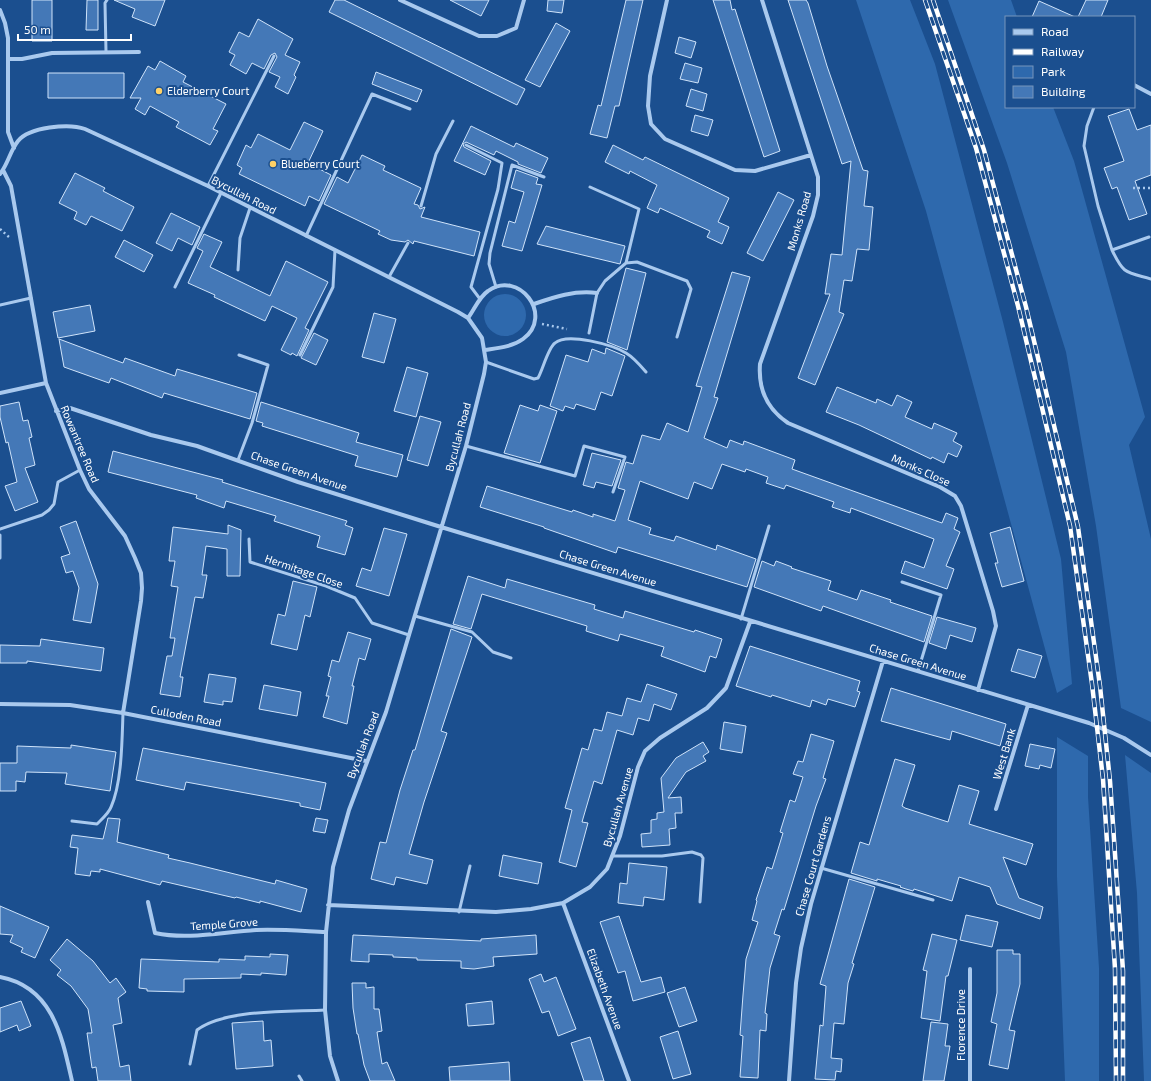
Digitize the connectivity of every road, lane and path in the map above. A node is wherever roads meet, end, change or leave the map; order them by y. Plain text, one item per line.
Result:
1 (106, 0) edge
2 (400, 0) edge
3 (524, 0) edge
4 (667, 0) edge
5 (762, 0) edge
6 (0, 10) edge
7 (106, 52) junction
8 (139, 52) dead end
9 (274, 56) dead end
10 (9, 59) junction
11 (1135, 86) edge
12 (1151, 94) edge
13 (1094, 108) edge
14 (410, 109) dead end
15 (453, 120) dead end
16 (466, 145) dead end
17 (14, 148) junction
18 (811, 155) junction
19 (2, 172) edge
20 (544, 177) dead end
21 (208, 186) junction
22 (590, 187) dead end
23 (1133, 188) dead end
24 (1151, 188) edge
25 (221, 193) junction
26 (422, 206) dead end
27 (250, 208) junction
28 (306, 236) junction
29 (1150, 237) dead end
30 (408, 243) dead end
31 (336, 250) junction
32 (1112, 250) junction
33 (626, 263) junction
34 (238, 270) dead end
35 (389, 277) junction
36 (1151, 279) edge
37 (175, 287) dead end
38 (496, 287) junction
39 (597, 293) junction
40 (31, 298) junction
41 (480, 299) junction
42 (534, 304) junction
43 (0, 305) edge
44 (468, 318) junction
45 (534, 323) junction
46 (589, 333) joint
47 (678, 337) dead end
48 (485, 350) junction
49 (239, 355) dead end
50 (300, 355) dead end
51 (486, 362) junction
52 (646, 372) dead end
53 (46, 383) junction
54 (0, 393) edge
55 (765, 400) joint
56 (56, 411) junction
57 (466, 446) junction
58 (238, 460) junction
59 (80, 470) junction
60 (614, 492) dead end
61 (769, 526) dead end
62 (441, 527) junction
63 (0, 529) edge
64 (0, 535) edge
65 (249, 539) dead end
66 (0, 558) edge
67 (902, 582) dead end
68 (415, 616) junction
69 (741, 618) junction
70 (750, 622) junction
71 (409, 635) junction
72 (511, 658) dead end
73 (883, 661) junction
74 (918, 671) junction
75 (978, 690) junction
76 (0, 704) edge
77 (1028, 705) junction
78 (123, 713) junction
79 (1151, 755) edge
80 (366, 761) junction
81 (996, 809) dead end
82 (72, 821) dead end
83 (612, 856) junction
84 (470, 866) dead end
85 (821, 868) junction
86 (933, 900) dead end
87 (148, 902) dead end
88 (700, 902) dead end
89 (563, 903) junction
90 (328, 905) junction
91 (459, 912) junction
92 (326, 932) junction
93 (970, 969) dead end
94 (0, 976) edge
95 (325, 1010) junction
96 (190, 1064) dead end
97 (299, 1076) dead end
98 (72, 1081) edge
99 (302, 1081) edge
100 (338, 1081) edge
101 (630, 1081) edge
102 (789, 1081) edge
103 (970, 1081) edge

1 - 7 lane
2 - 3 street
4 - 18 street
5 - 18 street, Monks Road
6 - 10 street
7 - 8 street
7 - 10 street
9 - 21 lane
10 - 17 street
11 - 12 street
13 - 32 lane
14 - 28 lane
15 - 26 lane
16 - 41 lane
17 - 19 street, Bycullah Road
17 - 21 street, Bycullah Road
18 - 55 street, Monks Road
19 - 40 street, Rowantree Road
20 - 38 lane
21 - 25 street, Bycullah Road
22 - 33 lane
23 - 24 path
25 - 27 street, Bycullah Road
25 - 37 lane
27 - 28 street, Bycullah Road
27 - 34 lane
28 - 31 street, Bycullah Road
29 - 32 lane
30 - 35 lane
31 - 35 street, Bycullah Road
31 - 50 lane
32 - 36 lane
33 - 39 lane
33 - 47 lane
35 - 44 street, Bycullah Road
38 - 41 street
38 - 42 street
39 - 42 street
39 - 46 lane
40 - 43 lane
40 - 53 street, Rowantree Road
41 - 44 street
42 - 45 street
44 - 48 street, Bycullah Road
45 - 46 path
45 - 48 street
48 - 51 street, Bycullah Road
49 - 58 lane
51 - 52 lane
51 - 57 street, Bycullah Road
53 - 54 street
53 - 56 street, Rowantree Road
55 - 75 street, Monks Close
56 - 58 street, Chase Green Avenue
56 - 59 street, Rowantree Road
57 - 60 lane
57 - 62 street, Bycullah Road
58 - 62 street, Chase Green Avenue
59 - 63 lane
59 - 78 street, Rowantree Road
61 - 69 lane
62 - 68 street, Bycullah Road
62 - 69 street, Chase Green Avenue
64 - 66 lane
65 - 71 lane, Hermitage Close
67 - 74 lane
68 - 71 street, Bycullah Road
68 - 72 lane
69 - 70 street, Chase Green Avenue
70 - 73 street, Chase Green Avenue
70 - 83 street, Bycullah Avenue
71 - 80 street, Bycullah Road
73 - 74 street, Chase Green Avenue
73 - 85 street, Chase Court Gardens
74 - 75 street, Chase Green Avenue
75 - 77 street, Chase Green Avenue
76 - 78 street, Culloden Road
77 - 79 street, Chase Green Avenue
77 - 81 street, West Bank
78 - 80 street, Culloden Road
78 - 82 lane
80 - 90 street, Bycullah Road
83 - 88 lane
83 - 89 street, Bycullah Avenue
84 - 91 lane
85 - 86 lane
85 - 102 street, Chase Court Gardens
87 - 92 street, Temple Grove
89 - 91 street, Bycullah Avenue
89 - 101 street, Elizabeth Avenue
90 - 91 street, Bycullah Avenue
90 - 92 street, Bycullah Road
92 - 95 street, Bycullah Road
93 - 103 street, Florence Drive
94 - 98 street
95 - 96 lane
95 - 100 street, Bycullah Road
97 - 99 lane

